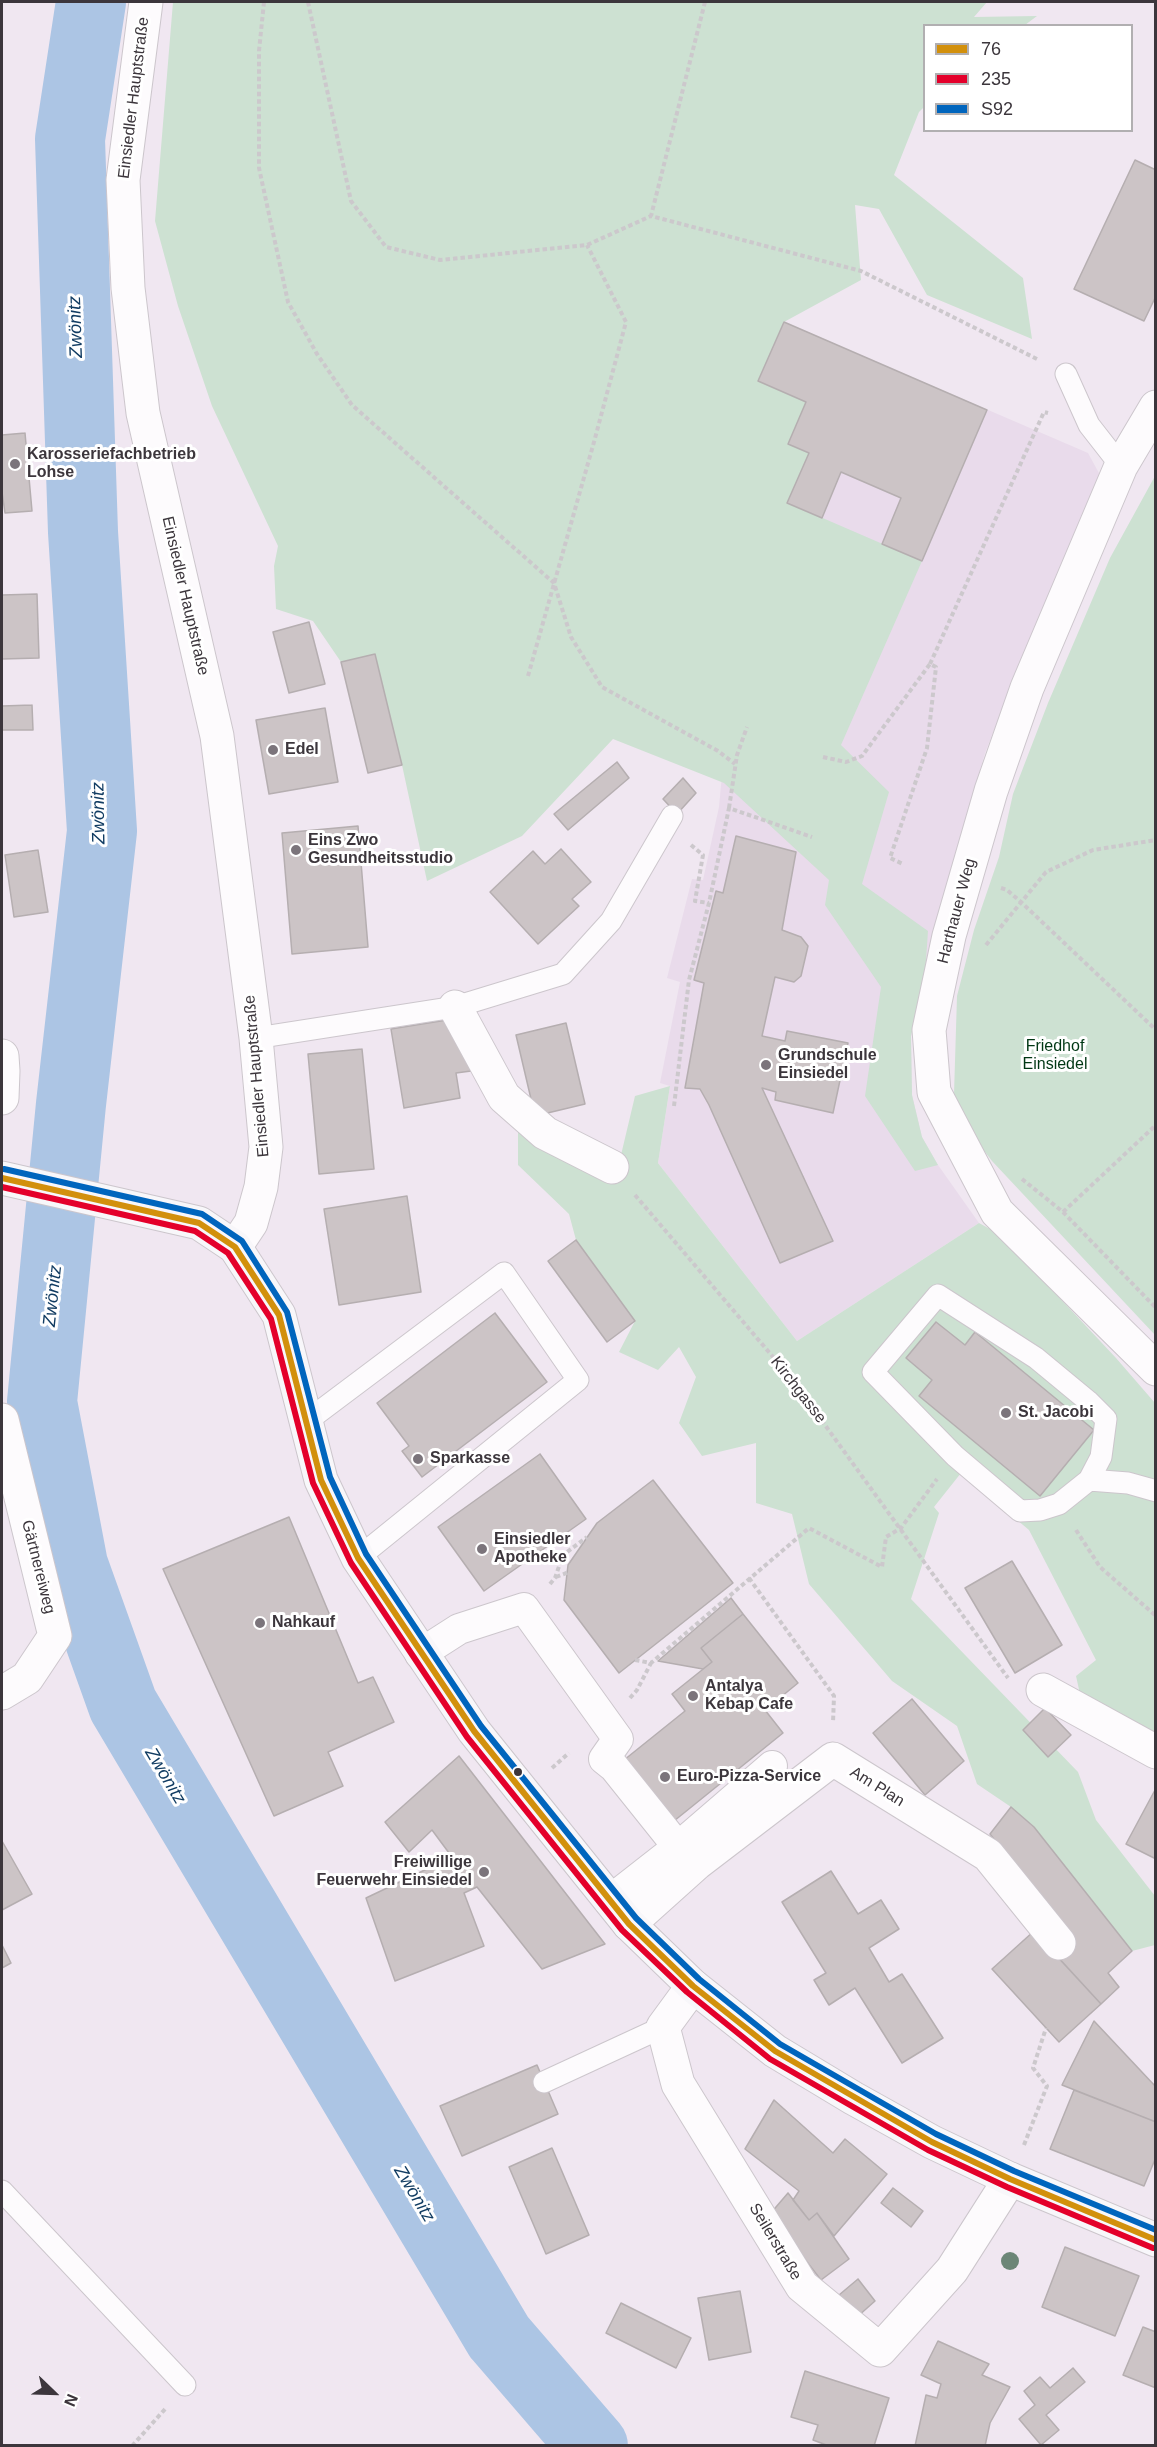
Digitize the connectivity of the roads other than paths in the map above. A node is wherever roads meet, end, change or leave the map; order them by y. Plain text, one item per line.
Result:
1 (146, 2) edge
2 (1066, 374) road end
3 (1155, 407) edge
4 (1121, 466) junction
5 (670, 820) road end
6 (455, 1007) junction
7 (256, 1038) junction
8 (2, 1056) edge
9 (2, 1098) edge
10 (612, 1167) road end
11 (2, 1178) edge
12 (235, 1247) junction
13 (1155, 1369) edge
14 (2, 1420) edge
15 (306, 1421) junction
16 (1089, 1480) junction
17 (1155, 1491) edge
18 (358, 1558) junction
19 (420, 1654) junction
20 (1043, 1690) road end
21 (2, 1693) edge
22 (1155, 1752) edge
23 (772, 1766) dead end
24 (678, 1847) junction
25 (619, 1913) junction
26 (1059, 1943) dead end
27 (693, 1986) junction
28 (663, 2027) junction
29 (544, 2082) dead end
30 (1010, 2178) junction
31 (2, 2191) edge
32 (1155, 2240) edge
33 (185, 2385) road end

1 - 7 street, Einsiedler Hauptstraße
2 - 4 lane
3 - 4 street, Harthauer Weg
4 - 13 street, Harthauer Weg
5 - 6 lane
6 - 7 lane
6 - 10 street
7 - 12 street, Einsiedler Hauptstraße
8 - 9 street
11 - 12 main road
12 - 15 main road
14 - 21 street, Gärtnereiweg
15 - 18 main road
15 - 18 lane
16 - 16 lane
16 - 17 lane
18 - 19 main road
19 - 24 street
19 - 25 main road
20 - 22 street
23 - 24 street
24 - 25 street
25 - 26 street, Am Plan
25 - 27 main road
27 - 28 street
27 - 30 main road
28 - 29 lane
28 - 30 street, Seilerstraße
30 - 32 main road
31 - 33 lane

